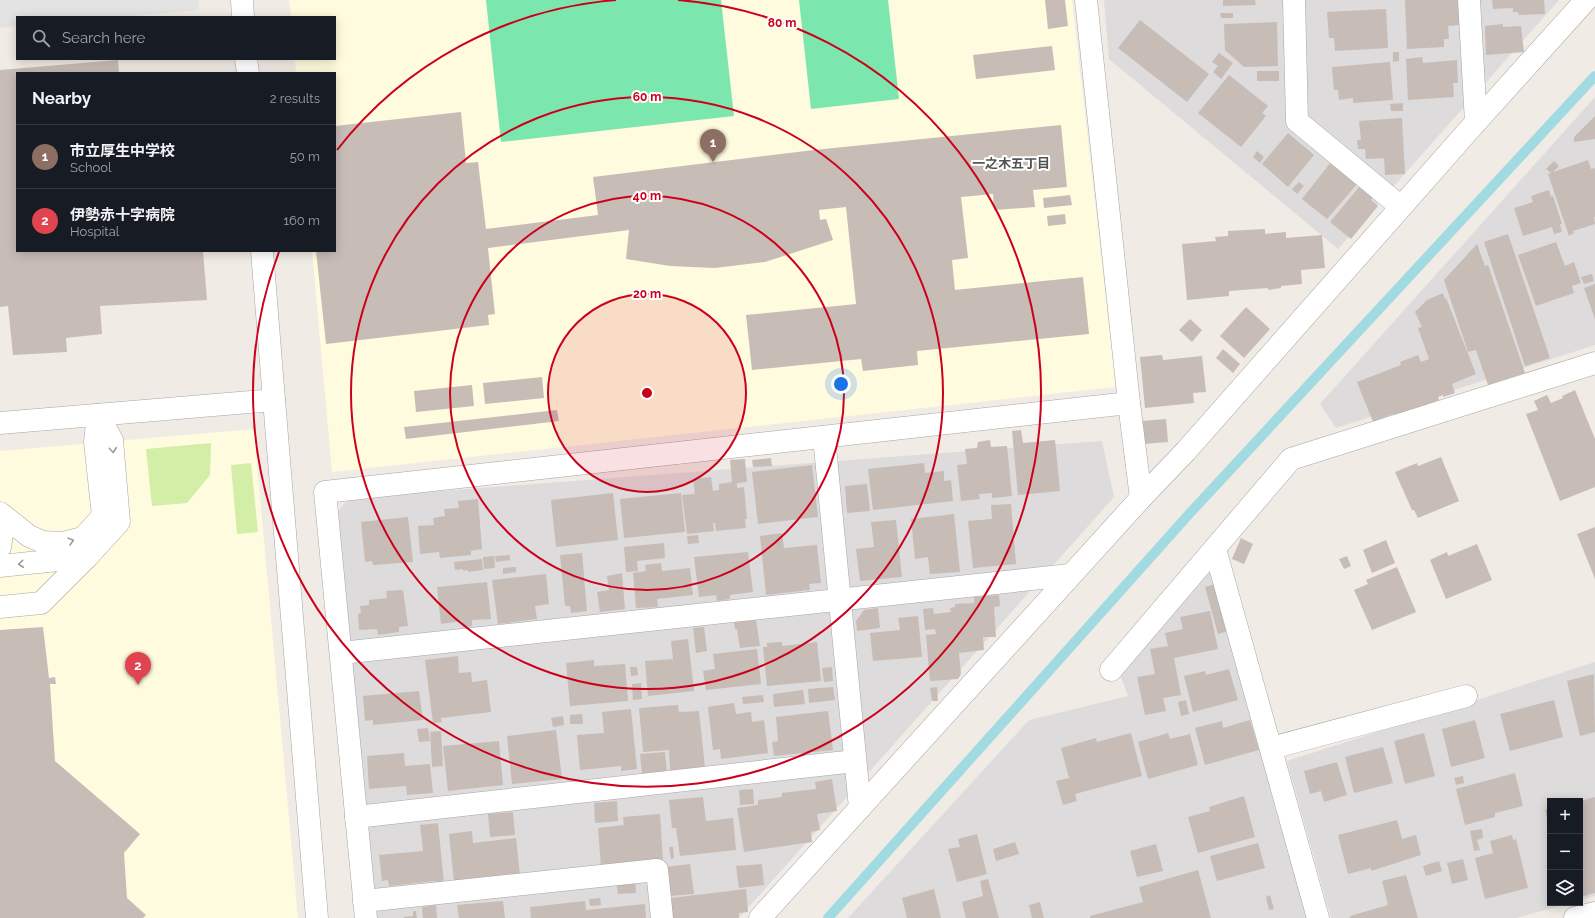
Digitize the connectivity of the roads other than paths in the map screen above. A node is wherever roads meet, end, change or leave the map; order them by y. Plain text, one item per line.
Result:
1 (242, 0) edge
2 (1086, 0) edge
3 (1294, 0) edge
4 (1470, 0) edge
5 (1586, 0) edge
6 (243, 16) edge
7 (246, 60) edge
8 (248, 72) edge
9 (1476, 122) junction
10 (1401, 207) junction
11 (262, 252) edge
12 (1595, 362) edge
13 (274, 400) junction
14 (1129, 403) junction
15 (98, 415) junction
16 (0, 423) edge
17 (824, 437) junction
18 (1141, 498) junction
19 (0, 512) edge
20 (0, 518) edge
21 (29, 536) junction
22 (0, 547) edge
23 (1215, 549) junction
24 (87, 557) junction
25 (44, 562) junction
26 (0, 566) edge
27 (1070, 576) junction
28 (840, 600) junction
29 (24, 605) junction
30 (0, 607) edge
31 (341, 653) junction
32 (1111, 670) dead end
33 (1466, 696) dead end
34 (1271, 748) junction
35 (855, 761) junction
36 (860, 808) junction
37 (356, 817) junction
38 (365, 909) edge
39 (1595, 912) edge
40 (317, 918) edge
41 (662, 918) edge
42 (760, 918) edge
43 (1318, 918) edge
44 (1575, 918) edge

1 - 6 street
2 - 14 street
3 - 10 street
4 - 9 street
5 - 9 street
7 - 8 street
9 - 10 street
10 - 18 street
11 - 13 street
12 - 23 street
13 - 15 street
13 - 40 street
14 - 17 street
14 - 18 street
15 - 16 street
21 -> 15 street
15 -> 24 street
17 - 28 street
17 - 31 street
18 - 27 street
19 - 21 street
20 - 22 street
21 - 25 street
23 - 32 street
23 - 34 street
24 - 25 street
24 - 29 street
25 -> 26 street
25 - 29 street
27 - 28 street
27 - 36 street
28 - 31 street
28 - 35 street
29 - 30 street
31 - 37 street
33 - 34 street
34 - 43 street
35 - 36 street
35 - 37 street
36 - 42 street
37 - 38 street
38 - 41 street
39 - 44 street

